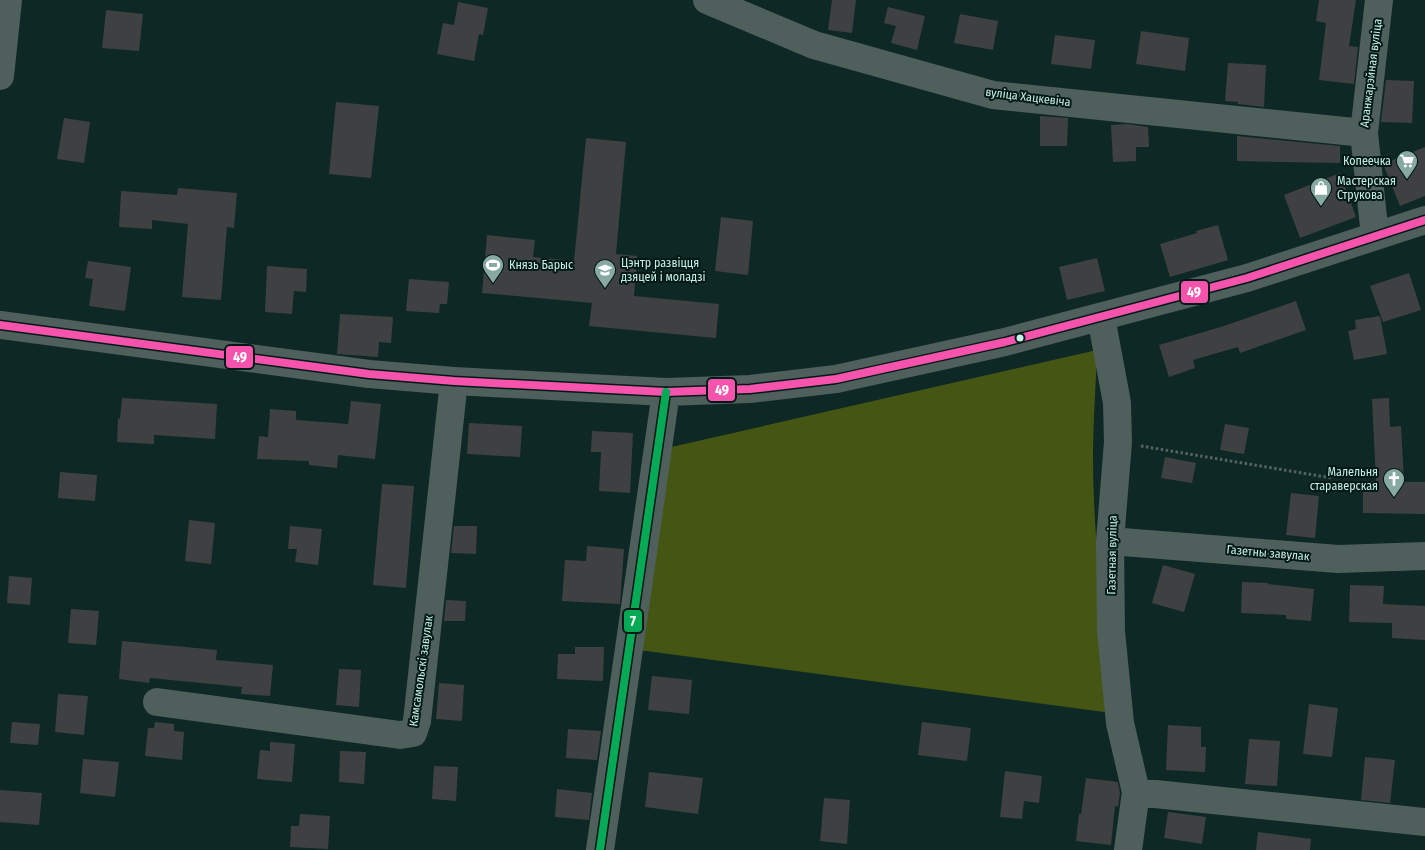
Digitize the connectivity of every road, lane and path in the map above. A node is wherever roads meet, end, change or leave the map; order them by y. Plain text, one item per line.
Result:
1 (8, 0) edge
2 (706, 0) edge
3 (1380, 0) edge
4 (0, 76) edge
5 (1364, 133) junction
6 (1425, 220) edge
7 (1375, 236) junction
8 (1101, 317) junction
9 (0, 325) edge
10 (454, 381) junction
11 (666, 392) junction
12 (1118, 442) junction
13 (1332, 478) dead end
14 (1110, 540) junction
15 (1425, 556) edge
16 (156, 702) dead end
17 (1136, 792) junction
18 (1425, 822) edge
19 (600, 850) edge
20 (1128, 850) edge

1 - 4 street
2 - 5 street, вуліца Хацкевіча
3 - 5 street, Аранжарэйная вуліца
5 - 7 street, Аранжарэйная вуліца
6 - 7 street
7 - 8 street
8 - 11 street
8 - 12 street, Газетная вуліца
9 - 10 street
10 - 11 street
10 - 16 street, Камсамольскі завулак
11 - 19 street
12 - 13 path
12 - 14 street, Газетная вуліца
14 - 15 street, Газетны завулак
14 - 17 street, Газетная вуліца
17 - 18 street
17 - 20 street, Газетная вуліца

